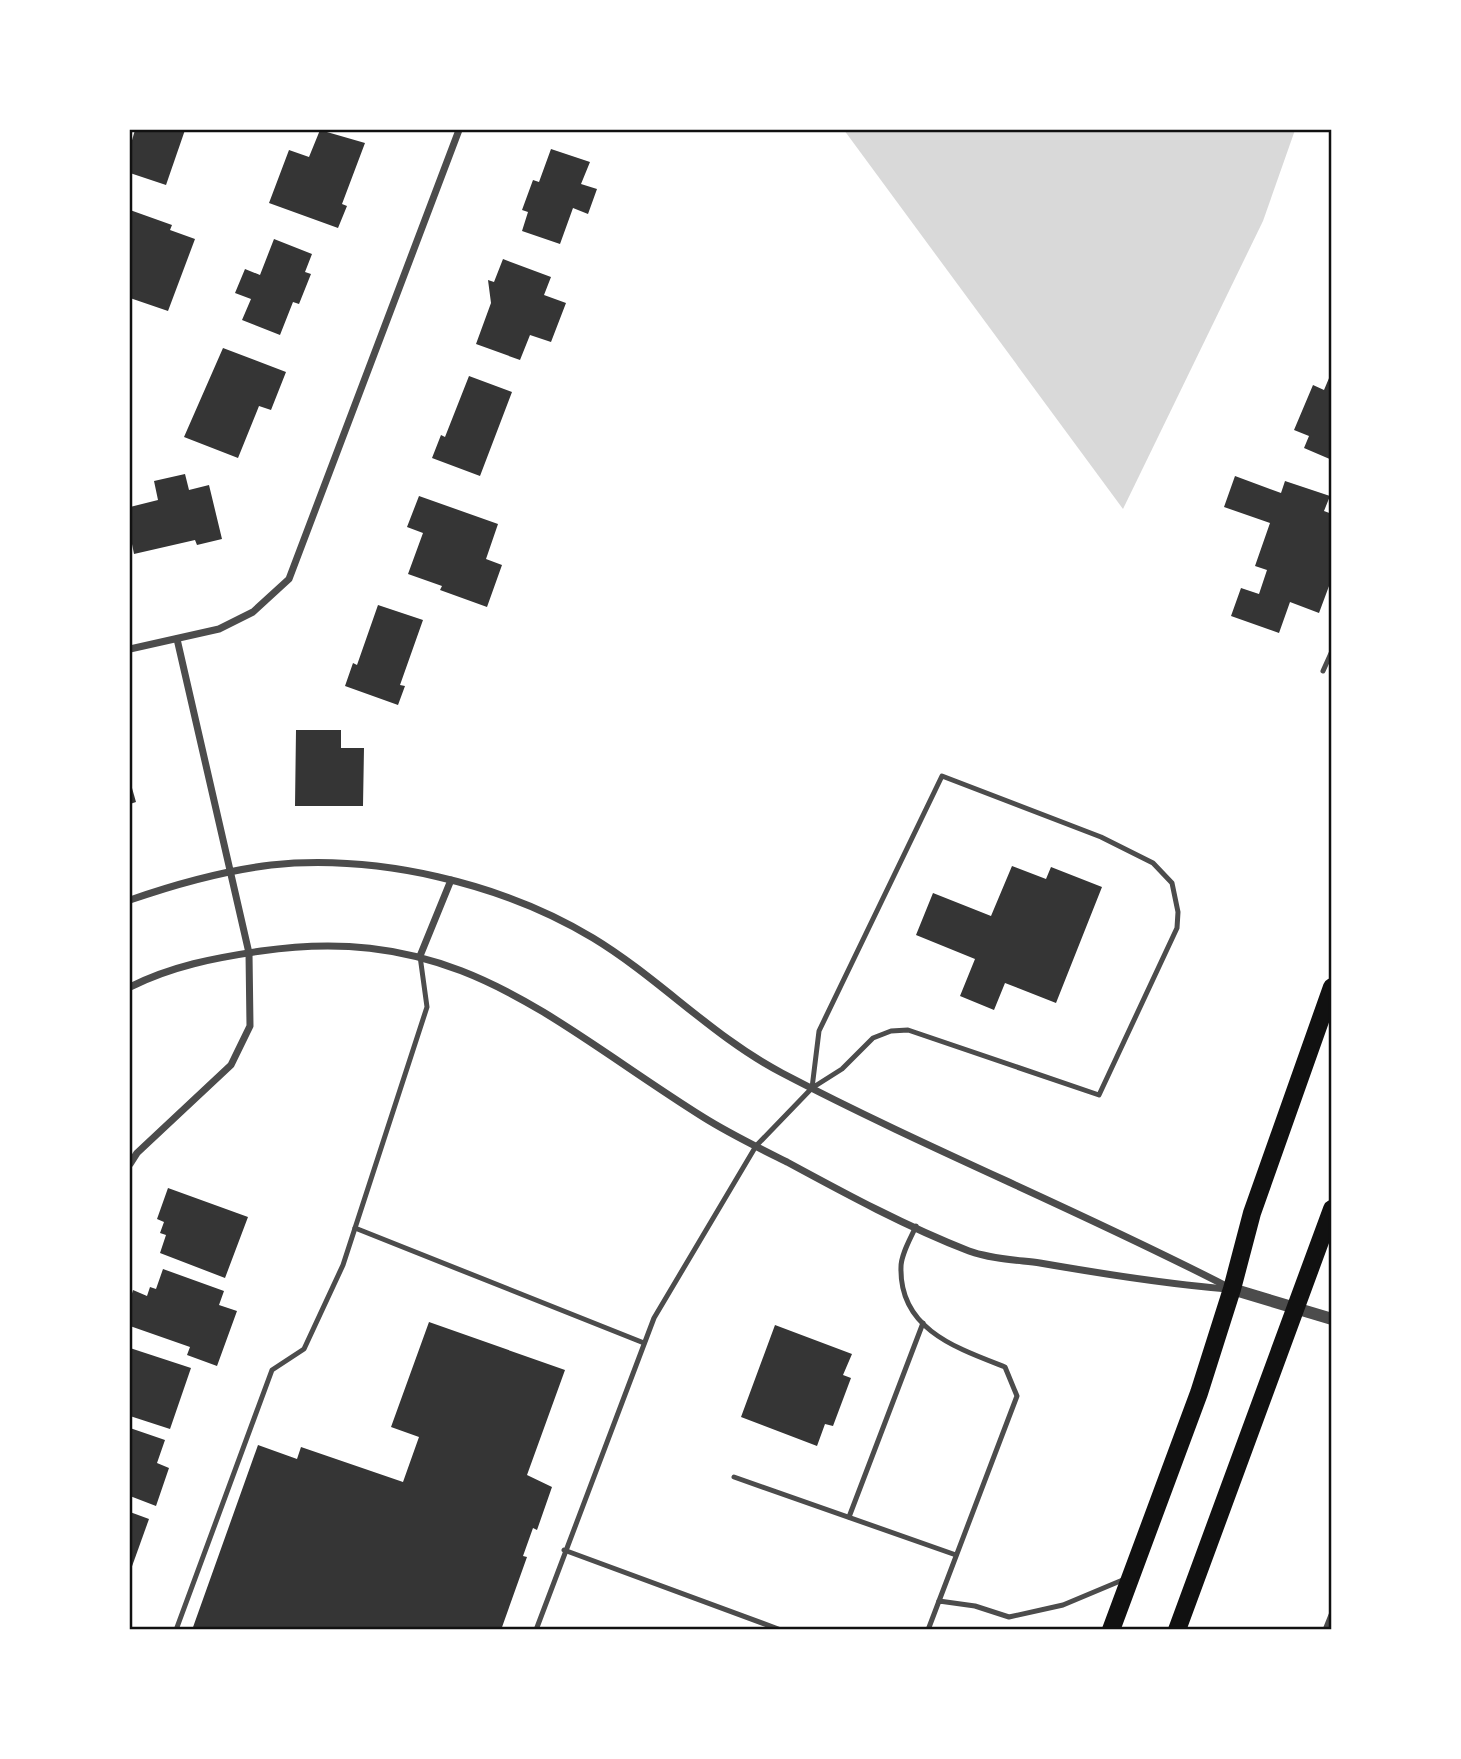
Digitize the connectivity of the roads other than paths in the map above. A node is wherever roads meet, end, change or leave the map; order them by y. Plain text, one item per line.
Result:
1 (459, 130) edge
2 (177, 639) junction
3 (130, 649) edge
4 (1332, 651) edge
5 (1323, 671) dead end
6 (230, 872) junction
7 (451, 880) junction
8 (130, 900) edge
9 (248, 953) junction
10 (420, 956) junction
11 (130, 987) edge
12 (1332, 987) edge
13 (812, 1088) junction
14 (756, 1146) junction
15 (130, 1164) edge
16 (1332, 1209) edge
17 (916, 1226) junction
18 (355, 1228) junction
19 (1233, 1289) junction
20 (1295, 1308) junction
21 (1332, 1319) edge
22 (923, 1323) junction
23 (644, 1343) junction
24 (734, 1477) dead end
25 (849, 1517) junction
26 (564, 1550) junction
27 (956, 1555) junction
28 (1128, 1578) junction
29 (939, 1601) junction
30 (1332, 1615) edge
31 (176, 1629) edge
32 (536, 1629) edge
33 (781, 1629) edge
34 (928, 1629) edge
35 (1111, 1629) edge
36 (1177, 1629) edge
37 (1326, 1629) edge

1 - 2 street
2 - 3 street
2 - 6 street
4 - 5 lane
6 - 7 street
6 - 8 street
6 - 9 street
7 - 10 street
7 - 13 street
9 - 10 street
9 - 11 street
9 - 15 street
10 - 14 street
10 - 18 lane
12 - 19 main road
13 - 13 lane
13 - 14 lane
13 - 19 street
14 - 17 street
14 - 23 lane
16 - 20 main road
17 - 19 street
17 - 22 lane
18 - 23 lane
18 - 31 lane
19 - 20 street
19 - 28 main road
20 - 21 street
20 - 36 main road
22 - 25 lane
22 - 27 lane
23 - 26 lane
24 - 25 lane
25 - 27 lane
26 - 32 lane
26 - 33 lane
27 - 29 lane
28 - 29 lane
28 - 35 main road
29 - 34 lane
30 - 37 street

